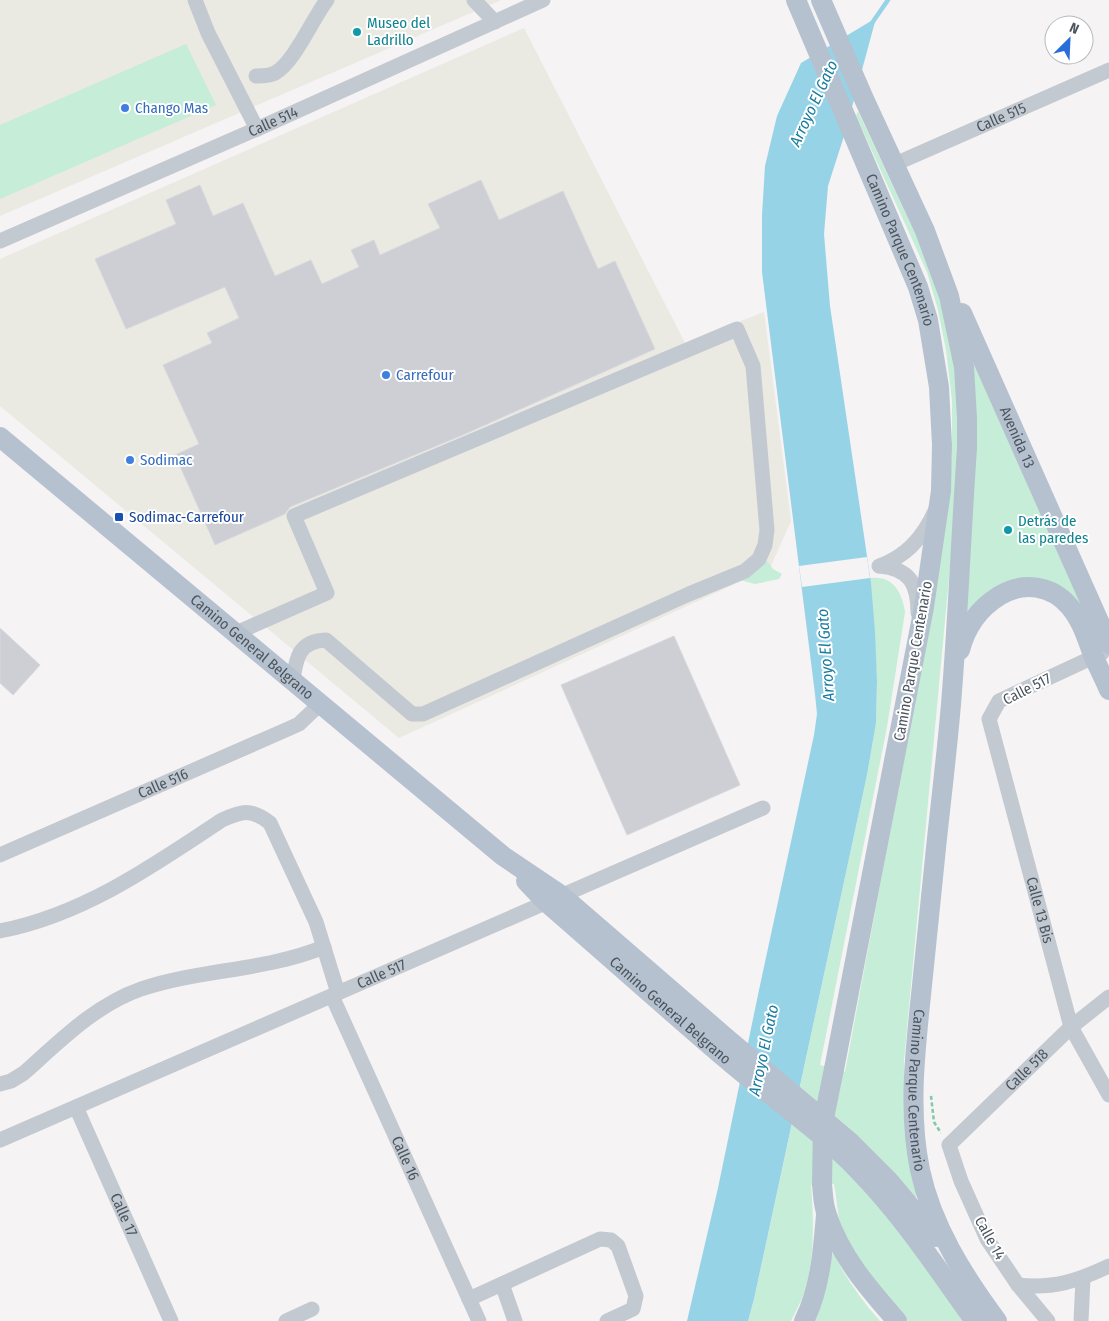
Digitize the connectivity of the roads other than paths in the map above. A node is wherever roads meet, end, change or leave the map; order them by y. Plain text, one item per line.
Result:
1 (196, 0) edge
2 (327, 0) edge
3 (474, 0) edge
4 (543, 0) edge
5 (796, 0) edge
6 (821, 0) edge
7 (495, 22) junction
8 (1109, 70) edge
9 (256, 76) dead end
10 (256, 129) junction
11 (895, 164) junction
12 (925, 231) junction
13 (0, 241) edge
14 (0, 437) edge
15 (941, 478) junction
16 (236, 633) junction
17 (918, 636) junction
18 (1104, 650) edge
19 (293, 680) junction
20 (952, 684) junction
21 (1109, 690) edge
22 (320, 704) junction
23 (989, 719) joint
24 (763, 808) dead end
25 (0, 855) edge
26 (553, 898) junction
27 (0, 931) edge
28 (324, 947) junction
29 (335, 994) junction
30 (1109, 997) edge
31 (1071, 1027) junction
32 (0, 1084) edge
33 (1109, 1095) edge
34 (76, 1107) junction
35 (799, 1108) junction
36 (0, 1140) edge
37 (949, 1145) joint
38 (826, 1213) junction
39 (1109, 1266) edge
40 (1083, 1278) junction
41 (502, 1284) junction
42 (1018, 1284) junction
43 (974, 1289) junction
44 (469, 1299) junction
45 (312, 1309) dead end
46 (171, 1321) edge
47 (286, 1321) edge
48 (479, 1321) edge
49 (515, 1321) edge
50 (607, 1321) edge
51 (804, 1321) edge
52 (897, 1321) edge
53 (975, 1321) edge
54 (997, 1321) edge
55 (1048, 1321) edge
56 (1080, 1321) edge

1 - 10 street
2 - 9 street
3 - 7 street
4 - 7 street, Calle 514
5 - 15 main road, Camino Parque Centenario
6 - 11 main road, Camino Parque Centenario
7 - 10 street, Calle 514
8 - 11 street, Calle 515
10 - 13 street, Calle 514
11 - 12 main road, Camino Parque Centenario
12 - 18 main road, Avenida 13
12 - 20 main road, Camino Parque Centenario
14 - 16 main road, Camino General Belgrano
15 - 17 main road, Camino Parque Centenario
15 - 17 street
16 - 19 main road, Camino General Belgrano
16 - 19 street
17 - 38 main road, Camino Parque Centenario, bridge
18 - 20 main road, Avenida 13
18 - 21 main road, Avenida 13
18 - 23 street, Calle 517
19 - 22 main road, Camino General Belgrano
20 - 43 main road, Camino Parque Centenario
22 - 25 street, Calle 516
22 - 26 main road, Camino General Belgrano
23 - 31 street, Calle 13 Bis
24 - 26 street, Calle 517
26 - 29 street, Calle 517
26 - 35 main road, Camino General Belgrano
26 - 35 main road, Camino General Belgrano
27 - 28 street, Calle 16
28 - 29 street, Calle 16
28 - 32 street
29 - 34 street, Calle 517
29 - 44 street, Calle 16
30 - 31 street, Calle 518
31 - 33 street, Calle 13 Bis
31 - 37 street, Calle 518
34 - 36 street, Calle 517
34 - 46 street, Calle 17
35 - 43 main road, Camino General Belgrano
35 - 53 main road, Camino General Belgrano
37 - 42 street, Calle 14
38 - 51 main road
38 - 52 main road, Camino Parque Centenario
39 - 40 street
40 - 42 street
40 - 56 street
41 - 44 street
41 - 49 street
41 - 50 street
42 - 55 street, Calle 14
43 - 54 main road, Camino Parque Centenario
44 - 48 street, Calle 16
45 - 47 street

